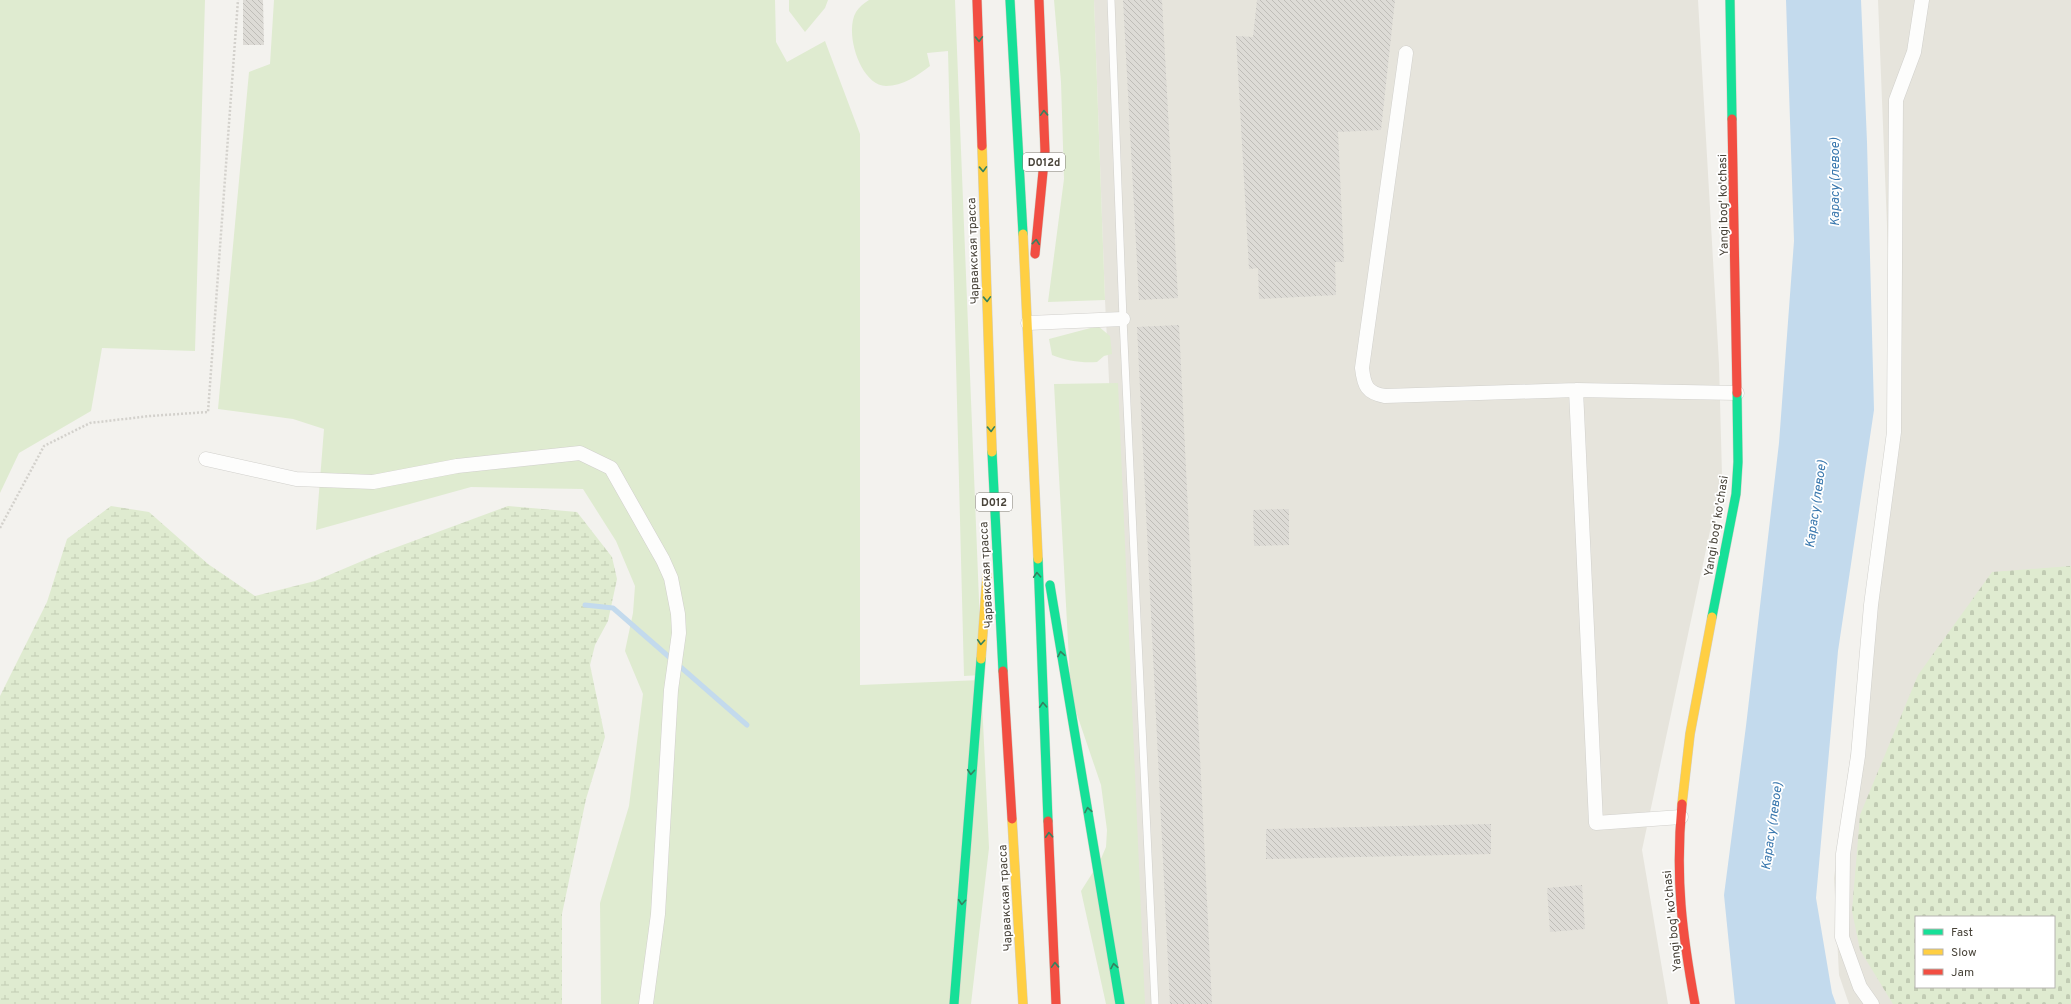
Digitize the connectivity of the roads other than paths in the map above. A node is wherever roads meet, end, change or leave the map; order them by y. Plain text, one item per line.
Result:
1 (977, 0) edge
2 (1010, 0) edge
3 (1040, 0) edge
4 (1111, 0) edge
5 (1730, 0) edge
6 (1922, 0) edge
7 (1406, 53) dead end
8 (1123, 319) junction
9 (1028, 323) junction
10 (1576, 390) junction
11 (1737, 393) junction
12 (206, 459) dead end
13 (1034, 490) junction
14 (993, 492) junction
15 (1681, 817) junction
16 (646, 1004) edge
17 (954, 1004) edge
18 (1023, 1004) edge
19 (1056, 1004) edge
20 (1120, 1004) edge
21 (1155, 1004) edge
22 (1694, 1004) edge
23 (1872, 1004) edge

1 -> 14 main road, Чарвакская трасса / D012
2 - 9 main road
9 -> 3 main road, D012d
4 - 8 lane
5 - 11 main road, Yangi bog' ko'chasi
6 - 23 street
7 - 10 street
8 - 9 street
8 - 21 lane
9 - 13 main road
10 - 11 street
10 - 15 street
11 - 15 main road, Yangi bog' ko'chasi
12 - 16 street
19 -> 13 main road
20 -> 13 main road
14 -> 17 main road
14 - 18 main road, Чарвакская трасса / D012
15 - 22 main road, Yangi bog' ko'chasi

